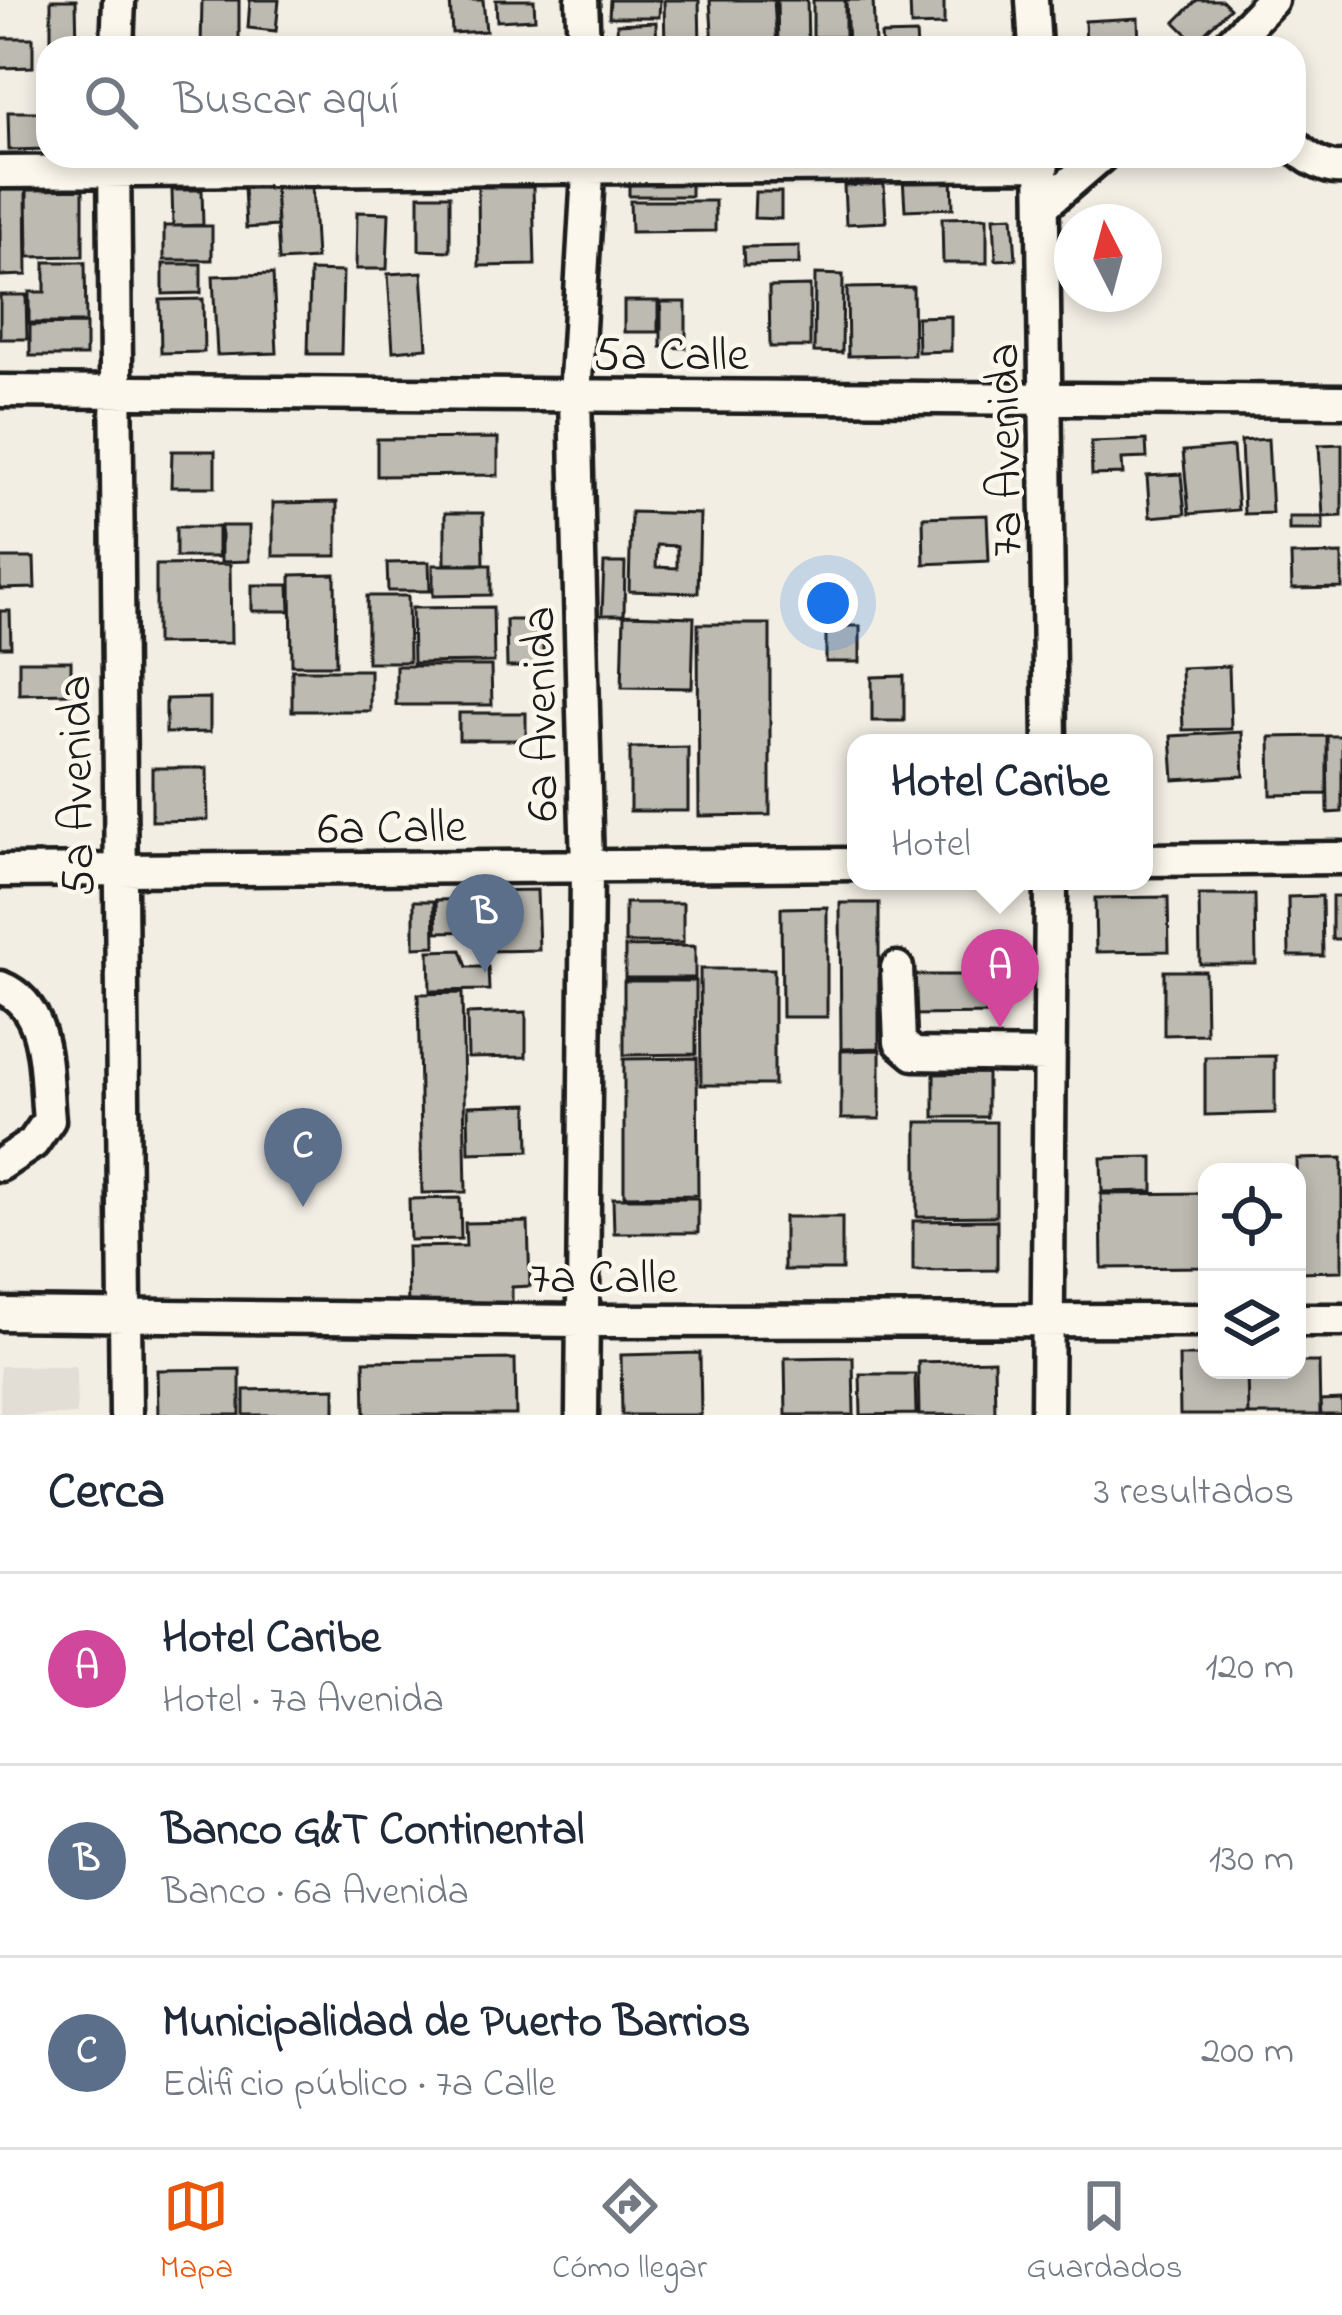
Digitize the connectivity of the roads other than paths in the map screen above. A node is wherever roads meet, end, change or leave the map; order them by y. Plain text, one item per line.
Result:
1 (118, 0) edge
2 (582, 0) edge
3 (1031, 0) edge
4 (1272, 0) edge
5 (117, 36) edge
6 (584, 36) edge
7 (1034, 36) edge
8 (1238, 36) edge
9 (1306, 156) edge
10 (51, 168) edge
11 (114, 168) edge
12 (589, 168) edge
13 (1043, 168) edge
14 (1087, 168) edge
15 (1342, 168) edge
16 (0, 172) edge
17 (1043, 206) junction
18 (0, 391) edge
19 (114, 393) junction
20 (1047, 397) junction
21 (575, 398) junction
22 (1342, 401) edge
23 (1050, 734) edge
24 (1342, 858) edge
25 (1153, 860) edge
26 (847, 864) edge
27 (587, 868) junction
28 (0, 871) edge
29 (121, 872) junction
30 (1051, 890) edge
31 (897, 968) dead end
32 (0, 987) edge
33 (1048, 1056) junction
34 (0, 1165) edge
35 (0, 1314) edge
36 (125, 1317) junction
37 (1046, 1320) junction
38 (1198, 1320) edge
39 (1306, 1320) edge
40 (1342, 1320) edge
41 (581, 1321) junction
42 (126, 1415) edge
43 (582, 1415) edge
44 (1047, 1415) edge

1 - 5 street
2 - 6 street
3 - 7 street
4 - 8 street
9 - 15 street
10 - 16 street
11 - 19 street, 5a Avenida
12 - 21 street, 6a Avenida
13 - 17 street, 7a Avenida
14 - 17 street
17 - 20 street, 7a Avenida
18 - 19 street, 5a Calle
19 - 21 street, 5a Calle
19 - 29 street, 5a Avenida
20 - 21 street, 5a Calle
20 - 22 street, 5a Calle
20 - 23 street, 7a Avenida
21 - 27 street, 6a Avenida
24 - 25 street
26 - 27 street, 6a Calle
27 - 29 street, 6a Calle
27 - 41 street, 6a Avenida
28 - 29 street, 6a Calle
29 - 36 street, 5a Avenida
30 - 33 street
31 - 33 street
32 - 34 street
33 - 37 street
35 - 36 street, 7a Calle
36 - 41 street, 7a Calle
36 - 42 street, 5a Avenida
37 - 38 street, 7a Calle
37 - 41 street, 7a Calle
37 - 44 street
39 - 40 street
41 - 43 street, 6a Avenida

